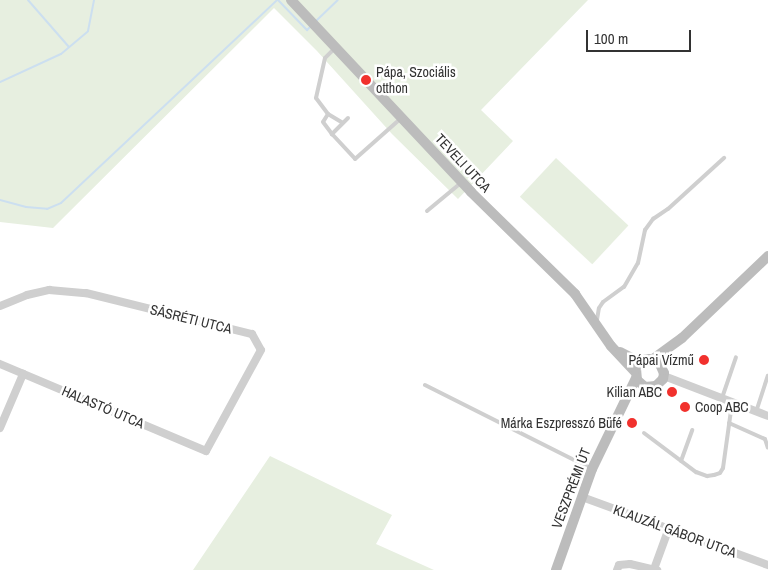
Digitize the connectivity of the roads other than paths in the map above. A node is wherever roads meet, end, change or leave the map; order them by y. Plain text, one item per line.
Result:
1 (291, 0) edge
2 (336, 47) junction
3 (328, 114) junction
4 (348, 118) dead end
5 (402, 118) junction
6 (343, 123) junction
7 (332, 134) junction
8 (724, 158) dead end
9 (462, 182) junction
10 (427, 211) dead end
11 (768, 256) edge
12 (0, 306) edge
13 (596, 326) junction
14 (682, 338) junction
15 (611, 346) junction
16 (736, 358) dead end
17 (648, 360) junction
18 (0, 364) edge
19 (23, 374) junction
20 (636, 375) junction
21 (664, 375) junction
22 (768, 376) edge
23 (425, 385) dead end
24 (647, 387) junction
25 (721, 399) junction
26 (732, 403) junction
27 (756, 412) junction
28 (768, 416) edge
29 (617, 417) junction
30 (729, 423) junction
31 (0, 428) edge
32 (692, 430) dead end
33 (644, 433) dead end
34 (768, 448) edge
35 (206, 451) joint
36 (681, 461) junction
37 (592, 469) junction
38 (582, 497) junction
39 (669, 528) junction
40 (768, 565) edge
41 (556, 570) edge
42 (618, 570) edge
43 (655, 570) edge

1 - 2 main road, TEVELI UTCA
2 - 3 lane
2 - 5 main road, TEVELI UTCA
3 - 6 lane
3 - 7 lane
4 - 6 lane
5 - 7 lane
5 - 9 main road, TEVELI UTCA
6 - 7 lane
8 - 13 lane
9 - 10 lane
9 - 13 main road, TEVELI UTCA
11 - 14 main road
12 - 35 street, SÁSRÉTI UTCA
13 - 15 main road, TEVELI UTCA
14 - 17 main road
14 - 21 main road
15 - 17 main road, TEVELI UTCA
15 - 20 main road, TEVELI UTCA
16 - 25 lane
17 - 20 main road
17 - 21 main road
18 - 19 street, HALASTÓ UTCA
19 - 31 street
19 - 35 street, HALASTÓ UTCA
20 - 24 main road
20 - 29 main road, VESZPRÉMI ÚT
21 - 24 main road
21 - 25 street
22 - 27 lane
23 - 37 lane
24 - 29 main road, VESZPRÉMI ÚT
25 - 26 street
26 - 27 street
26 - 30 lane
27 - 28 street
29 - 37 main road, VESZPRÉMI ÚT
30 - 34 lane
30 - 36 lane
32 - 36 lane
33 - 36 lane
37 - 38 main road, VESZPRÉMI ÚT
38 - 39 street, KLAUZÁL GÁBOR UTCA
38 - 41 main road, VESZPRÉMI ÚT
39 - 40 street, KLAUZÁL GÁBOR UTCA
39 - 43 street
42 - 43 street

